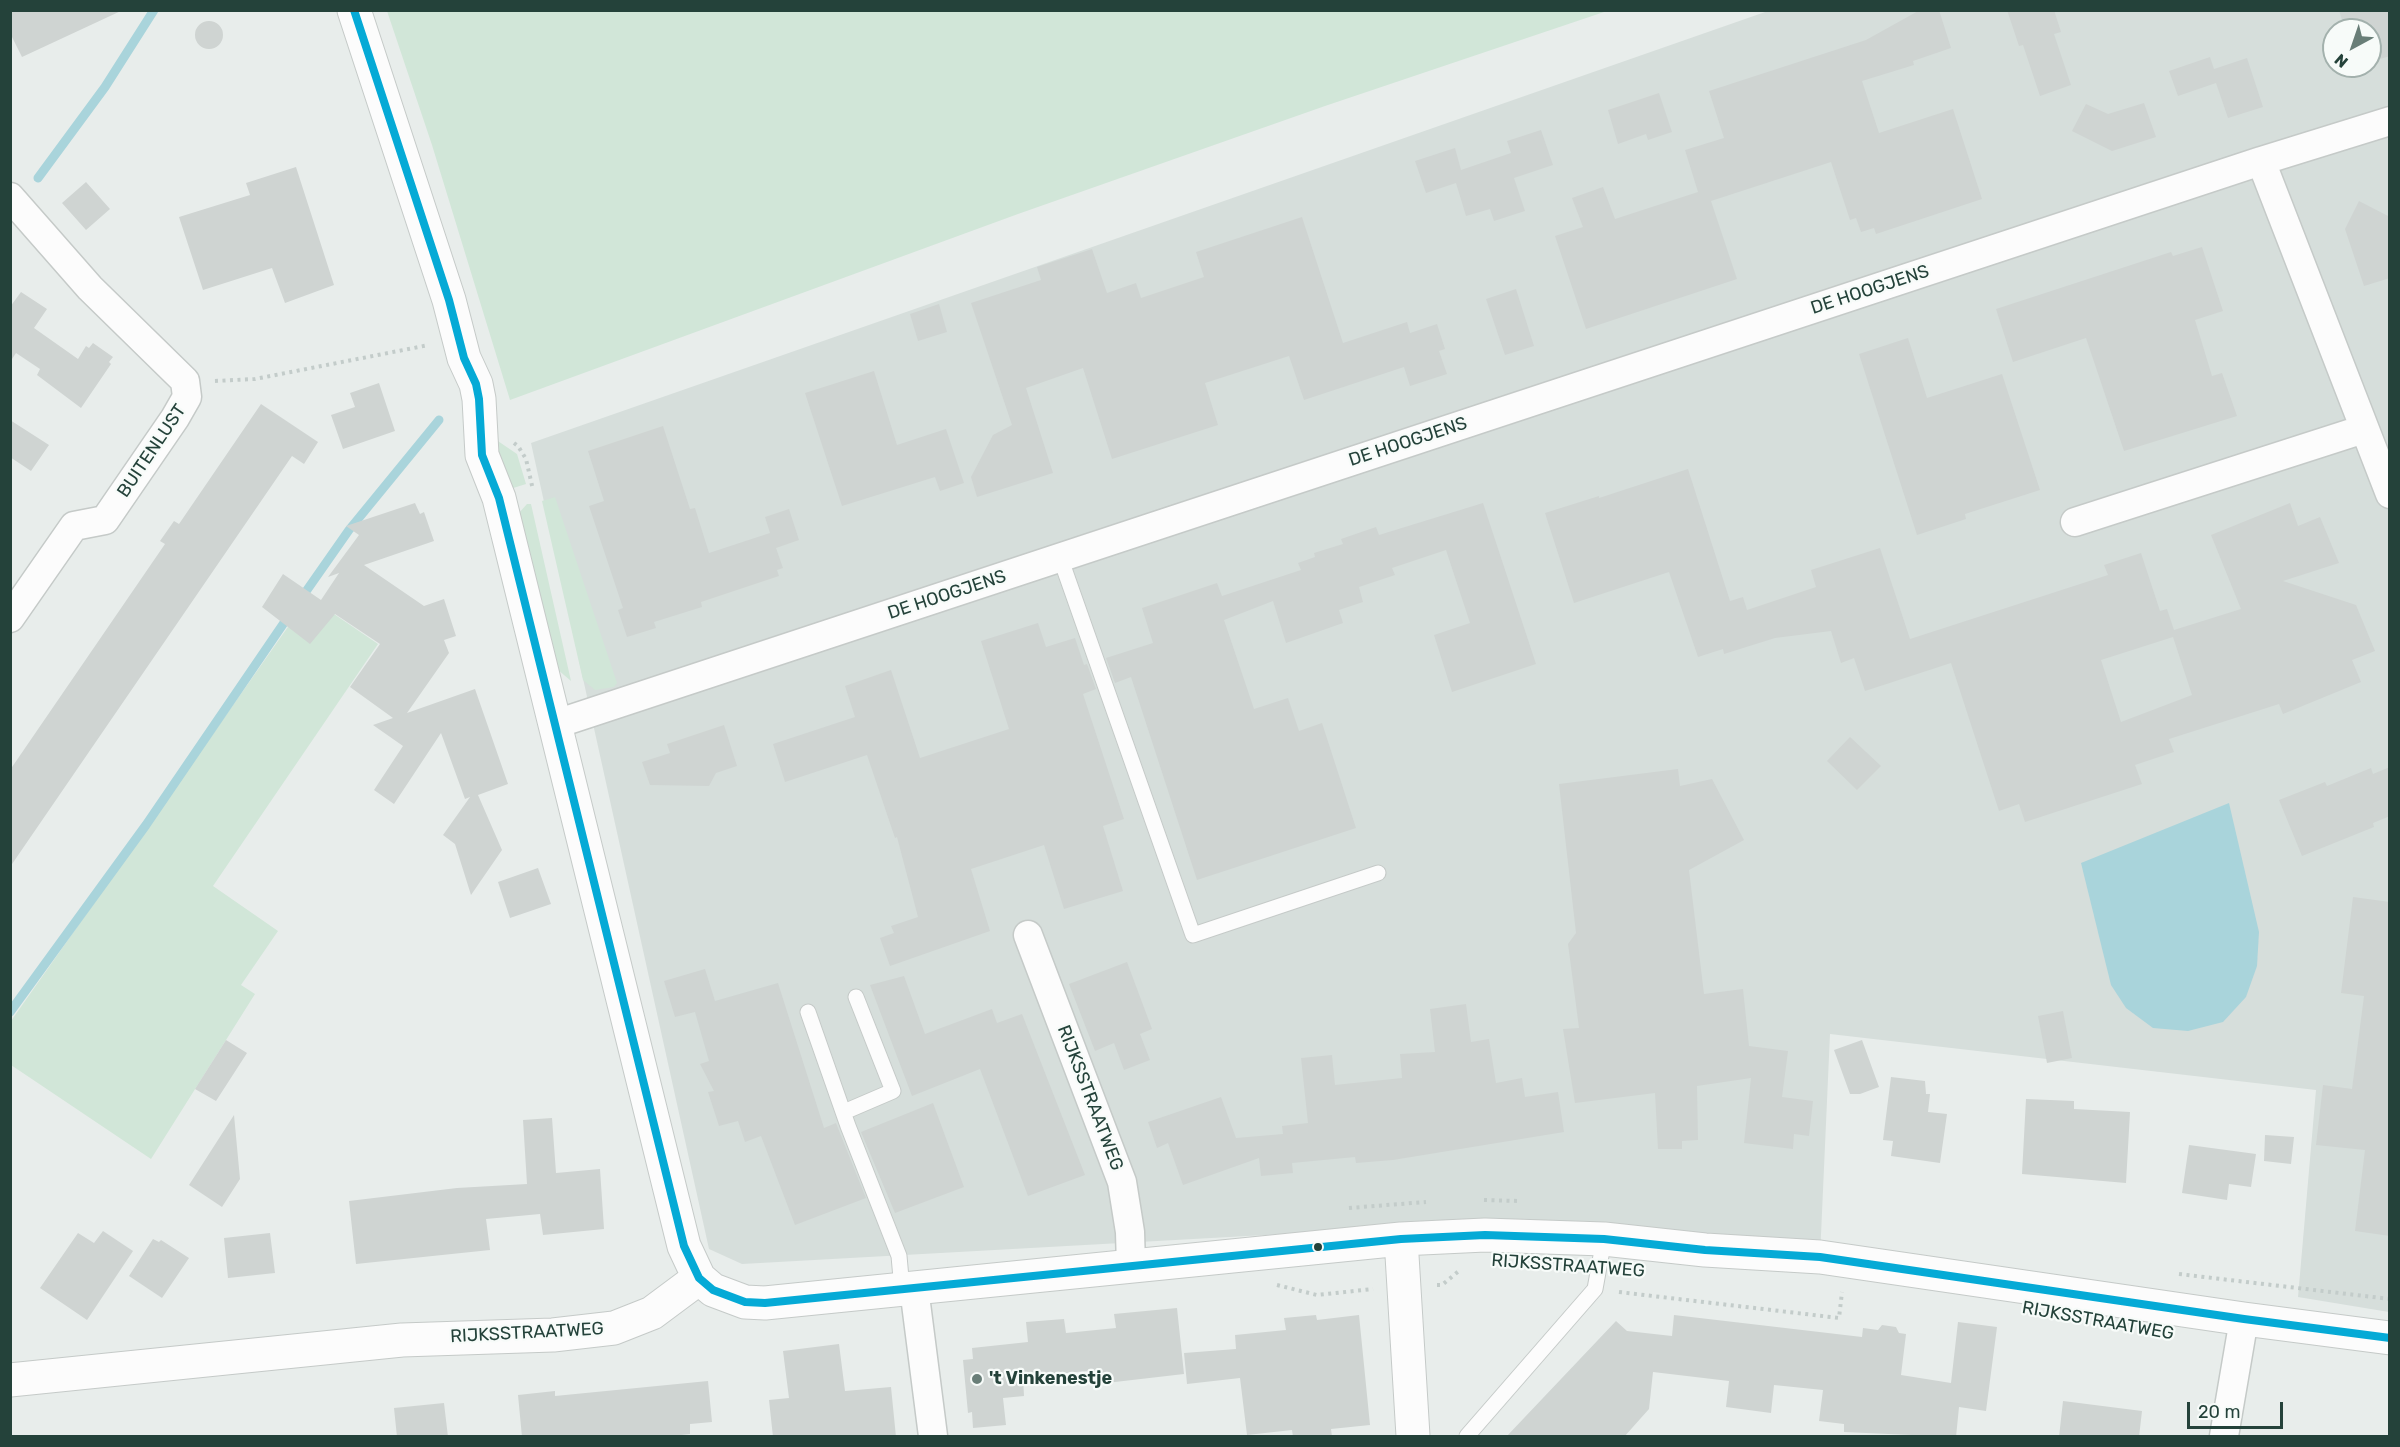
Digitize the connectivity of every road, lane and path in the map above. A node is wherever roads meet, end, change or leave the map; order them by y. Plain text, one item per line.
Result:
1 (354, 10) edge
2 (2390, 121) edge
3 (2260, 161) junction
4 (10, 197) edge
5 (430, 345) dead end
6 (185, 381) junction
7 (2364, 429) junction
8 (2390, 494) edge
9 (2075, 522) dead end
10 (1060, 557) junction
11 (10, 618) edge
12 (556, 724) junction
13 (1378, 873) dead end
14 (1028, 935) dead end
15 (856, 998) dead end
16 (807, 1012) dead end
17 (844, 1112) junction
18 (1401, 1239) junction
19 (1604, 1239) junction
20 (1131, 1266) junction
21 (1467, 1266) dead end
22 (699, 1278) junction
23 (1272, 1284) dead end
24 (1404, 1286) junction
25 (1843, 1286) dead end
26 (908, 1289) junction
27 (1594, 1289) junction
28 (2244, 1319) junction
29 (2390, 1338) edge
30 (10, 1380) edge
31 (933, 1437) edge
32 (1413, 1437) edge
33 (1467, 1437) edge
34 (2224, 1437) edge

1 - 12 street
2 - 3 street, DE HOOGJENS
3 - 7 street
3 - 10 street, DE HOOGJENS
4 - 6 street, BUITENLUST
5 - 6 path
6 - 11 street, BUITENLUST
7 - 8 street
7 - 9 street
10 - 12 street, DE HOOGJENS
10 - 13 lane
12 - 22 street
14 - 20 street, RIJKSSTRAATWEG
15 - 17 lane
16 - 17 lane
17 - 26 lane
18 - 19 street, RIJKSSTRAATWEG
18 - 20 street, RIJKSSTRAATWEG
18 - 24 street
19 - 27 lane
19 - 28 street, RIJKSSTRAATWEG
20 - 26 street, RIJKSSTRAATWEG
21 - 24 path, RIJKSSTRAATWEG
22 - 26 street, RIJKSSTRAATWEG
22 - 30 street, RIJKSSTRAATWEG
23 - 24 path, RIJKSSTRAATWEG
24 - 32 street
25 - 27 path, RIJKSSTRAATWEG
26 - 31 street
27 - 33 lane
28 - 29 street, RIJKSSTRAATWEG
28 - 34 street

